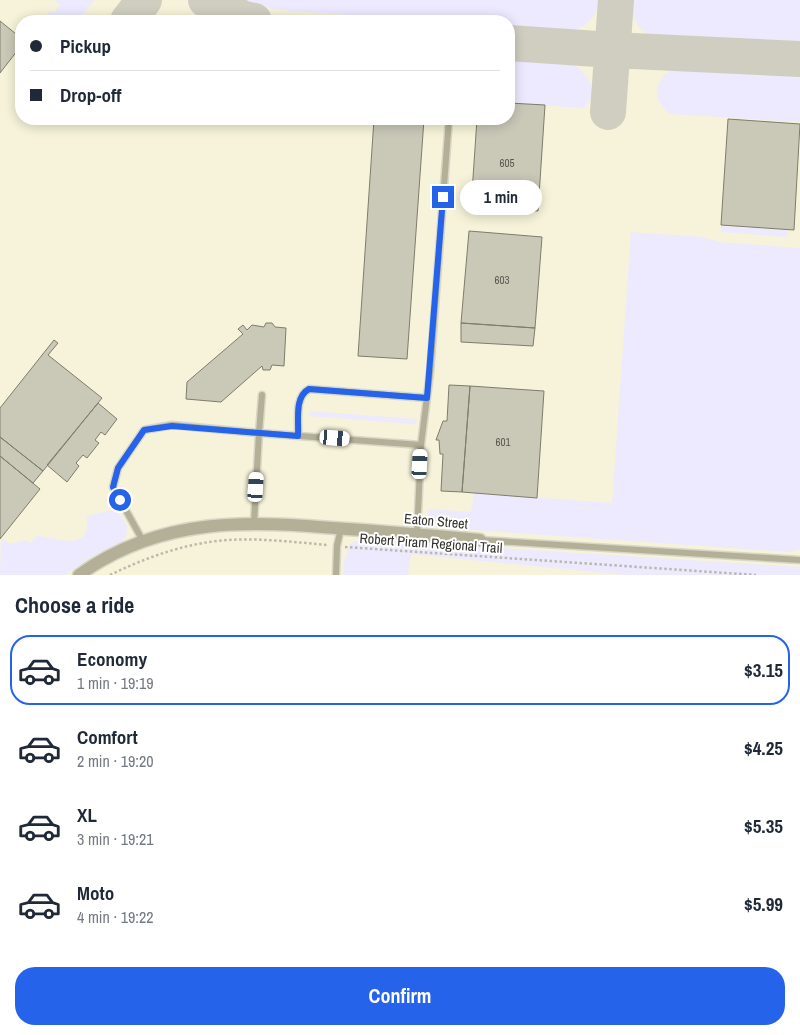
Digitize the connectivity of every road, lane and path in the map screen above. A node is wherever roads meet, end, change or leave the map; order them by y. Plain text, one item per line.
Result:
1 (449, 125) edge
2 (262, 396) dead end
3 (427, 398) junction
4 (259, 433) junction
5 (298, 436) junction
6 (421, 445) junction
7 (254, 523) junction
8 (341, 528) junction
9 (417, 535) junction
10 (480, 540) joint
11 (143, 541) junction
12 (337, 546) junction
13 (800, 560) edge
14 (79, 575) edge
15 (110, 575) edge
16 (336, 575) edge
17 (756, 575) edge

1 - 3 lane
2 - 4 lane
3 - 5 lane
3 - 6 lane
4 - 5 lane
4 - 7 lane
4 - 11 lane
5 - 6 lane
6 - 9 lane
7 - 8 street, Eaton Street
7 - 11 street, Eaton Street
8 - 9 street, Eaton Street
8 - 12 lane
9 - 10 street, Eaton Street
10 - 13 lane, Eaton Street
11 - 14 street, Eaton Street
12 - 15 path, Robert Piram Regional Trail
12 - 16 lane
12 - 17 path, Robert Piram Regional Trail

